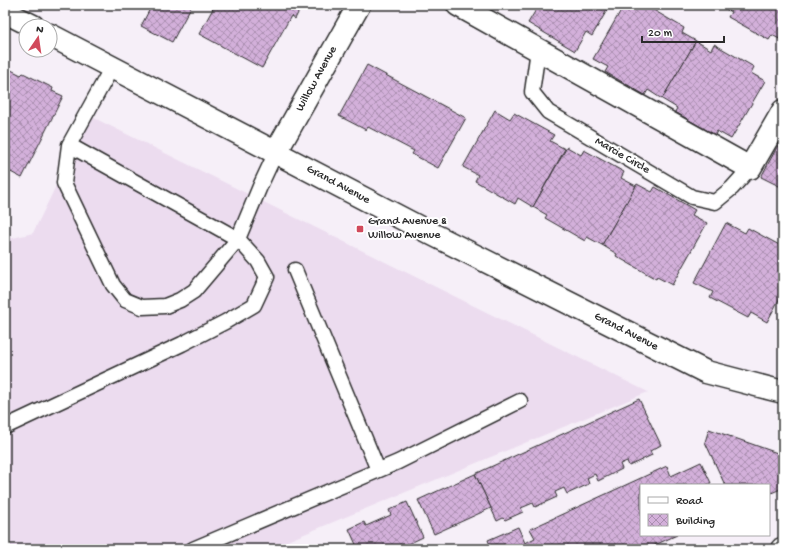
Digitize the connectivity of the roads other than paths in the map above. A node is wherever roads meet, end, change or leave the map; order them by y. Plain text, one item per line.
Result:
1 (359, 5) edge
2 (459, 5) edge
3 (5, 12) edge
4 (18, 18) edge
5 (58, 39) edge
6 (538, 50) junction
7 (112, 67) junction
8 (783, 111) edge
9 (68, 144) junction
10 (276, 152) junction
11 (750, 168) junction
12 (238, 238) junction
13 (294, 270) dead end
14 (783, 392) edge
15 (520, 401) dead end
16 (5, 427) edge
17 (378, 470) junction
18 (193, 549) edge

1 - 10 street, Willow Avenue
2 - 6 street
3 - 4 street
5 - 7 street, Grand Avenue
6 - 11 street
6 - 11 lane, Marcie Circle
7 - 9 lane
7 - 10 street, Grand Avenue
8 - 11 street, Marcie Circle
9 - 12 lane
9 - 12 lane
10 - 12 lane
10 - 14 street, Grand Avenue
12 - 16 lane
13 - 17 lane
15 - 17 lane
17 - 18 lane

